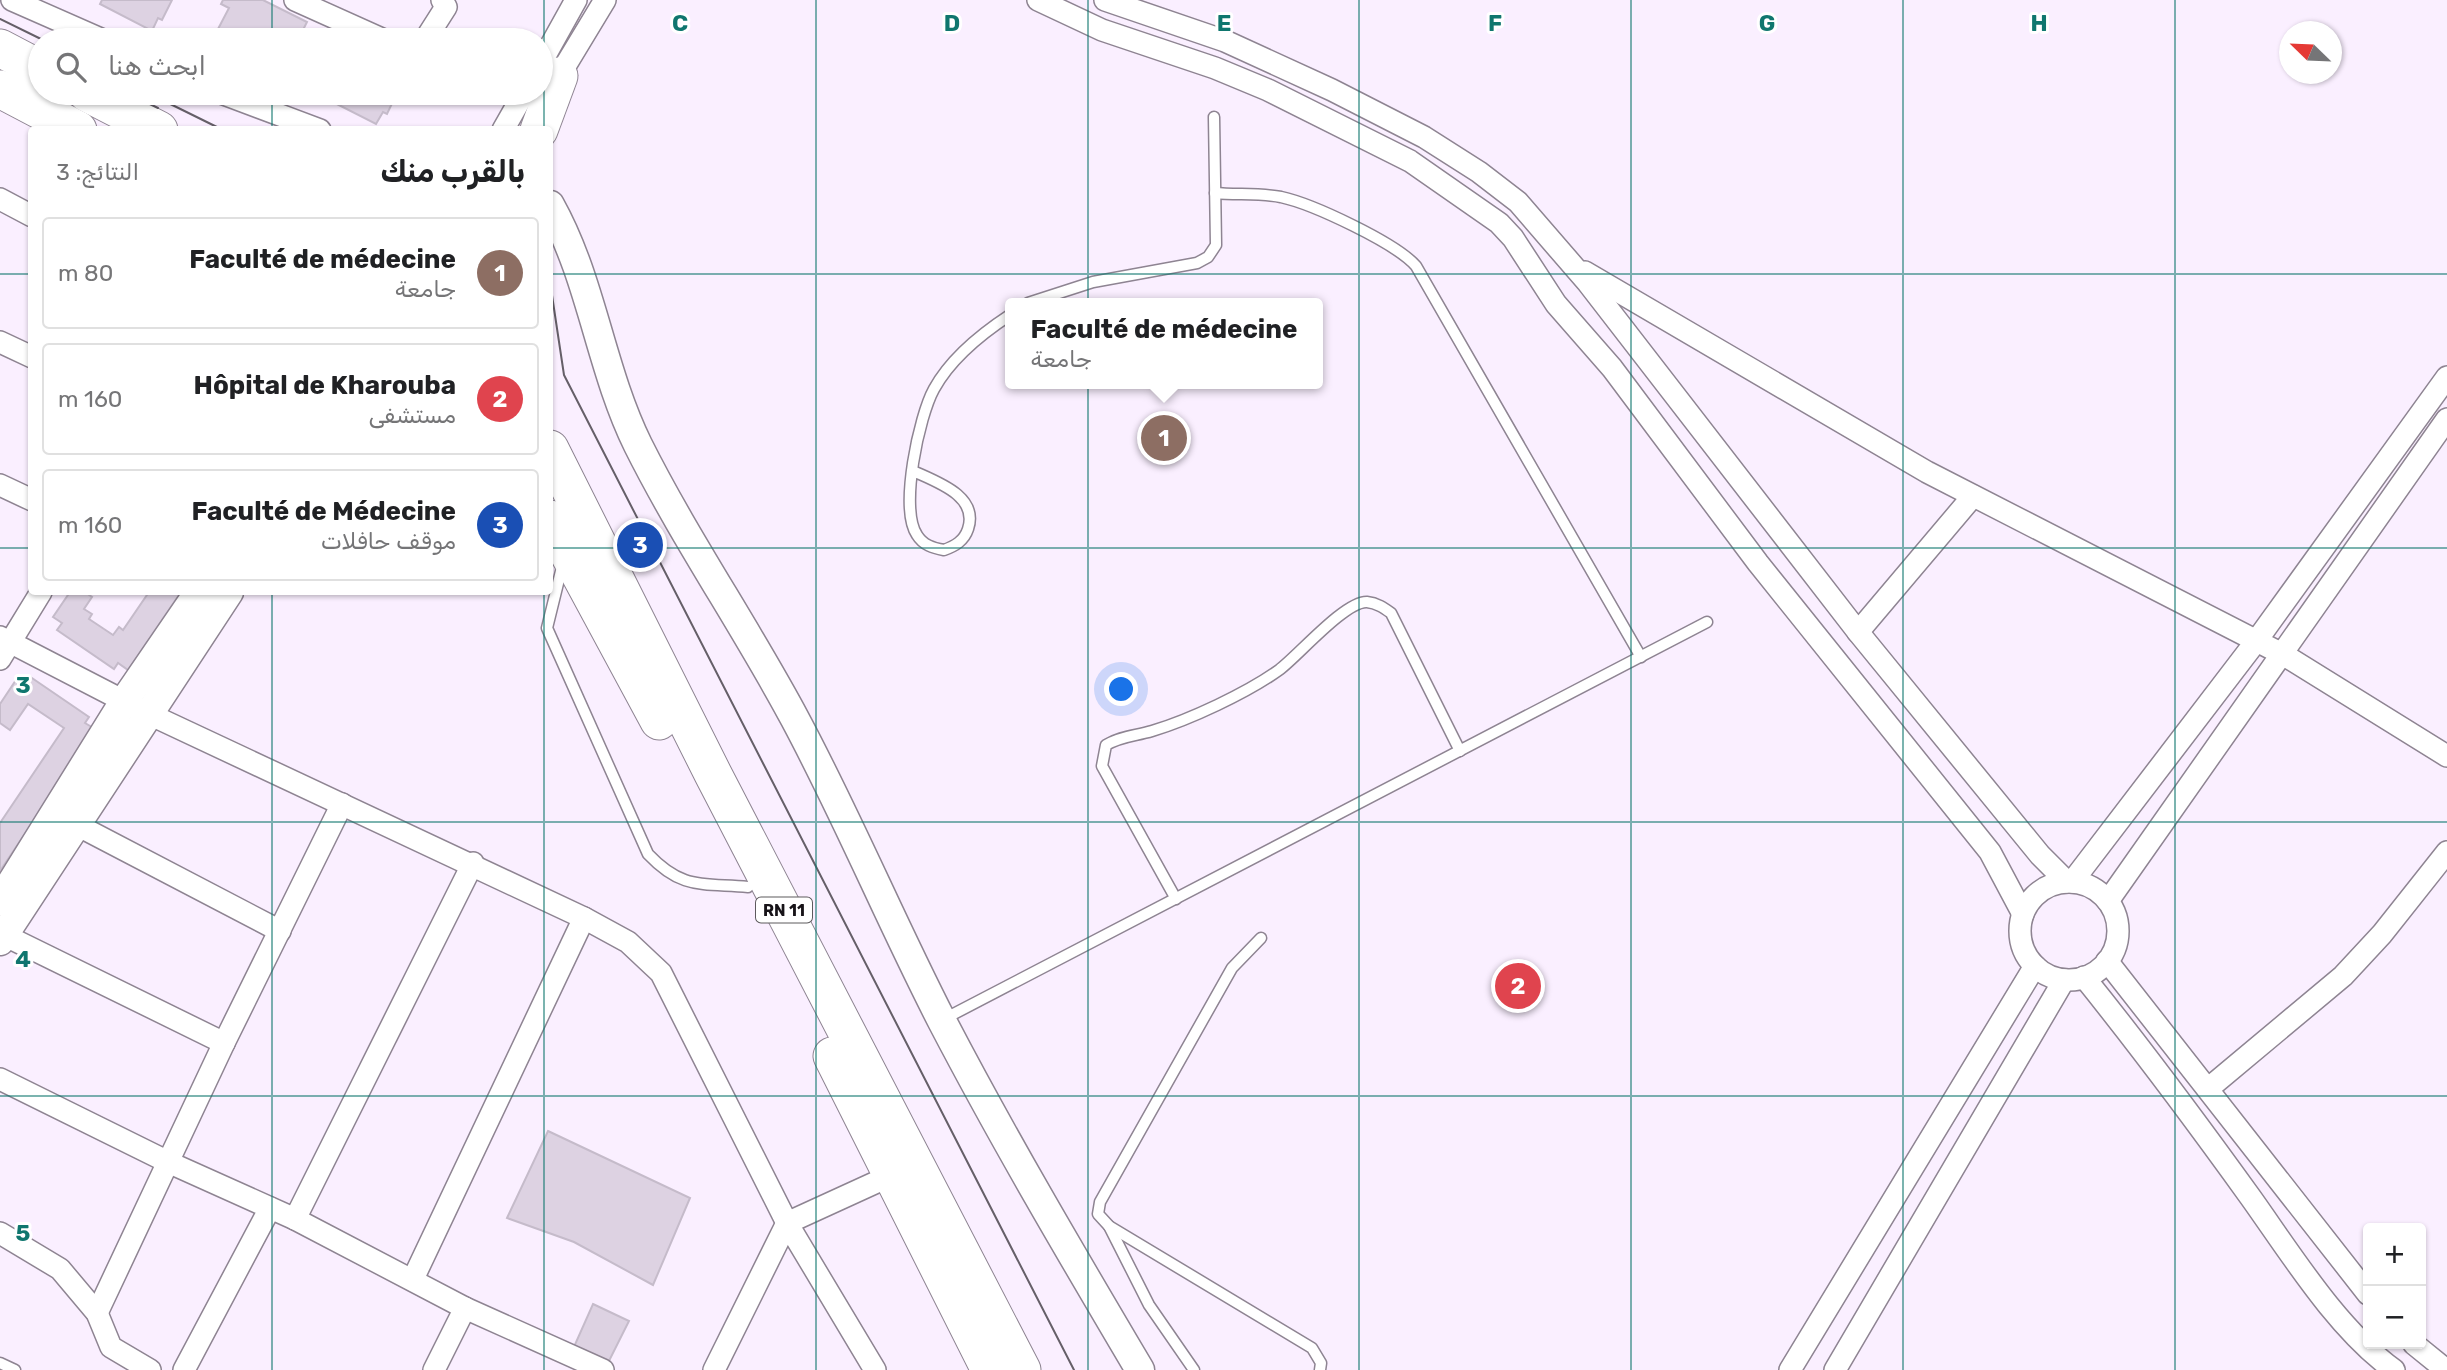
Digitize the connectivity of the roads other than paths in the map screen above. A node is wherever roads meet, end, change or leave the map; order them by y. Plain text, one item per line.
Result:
1 (12, 0) edge
2 (295, 0) edge
3 (442, 0) edge
4 (576, 0) edge
5 (605, 0) edge
6 (1038, 0) edge
7 (1105, 0) edge
8 (1150, 7) edge
9 (76, 28) edge
10 (357, 28) edge
11 (433, 28) edge
12 (0, 48) edge
13 (553, 61) edge
14 (28, 63) edge
15 (553, 65) edge
16 (0, 89) edge
17 (28, 104) edge
18 (30, 105) edge
19 (110, 105) edge
20 (253, 105) edge
21 (517, 105) edge
22 (536, 105) edge
23 (544, 105) edge
24 (1214, 117) dead end
25 (70, 126) edge
26 (151, 126) edge
27 (309, 126) edge
28 (505, 126) edge
29 (529, 126) edge
30 (540, 126) edge
31 (1215, 193) junction
32 (0, 200) edge
33 (553, 210) edge
34 (28, 214) edge
35 (1554, 240) junction
36 (1527, 260) junction
37 (1574, 266) junction
38 (1043, 298) edge
39 (1005, 319) edge
40 (0, 342) edge
41 (28, 355) edge
42 (2447, 377) edge
43 (2447, 419) edge
44 (553, 455) edge
45 (914, 471) junction
46 (0, 485) edge
47 (1973, 496) junction
48 (28, 498) edge
49 (553, 524) edge
50 (567, 550) junction
51 (39, 595) edge
52 (197, 595) edge
53 (227, 595) edge
54 (1707, 622) dead end
55 (1857, 632) junction
56 (2257, 640) junction
57 (4, 646) edge
58 (2284, 655) junction
59 (1641, 657) junction
60 (137, 707) junction
61 (1460, 751) junction
62 (2447, 756) edge
63 (342, 804) junction
64 (77, 825) junction
65 (2447, 852) edge
66 (473, 863) junction
67 (2069, 882) junction
68 (748, 887) junction
69 (1176, 899) junction
70 (0, 901) edge
71 (2108, 901) junction
72 (2023, 914) junction
73 (584, 918) junction
74 (280, 931) junction
75 (2, 938) edge
76 (1261, 938) dead end
77 (2107, 961) junction
78 (2035, 966) junction
79 (2074, 979) junction
80 (942, 1020) junction
81 (224, 1043) junction
82 (2182, 1053) junction
83 (2159, 1069) junction
84 (0, 1079) edge
85 (2209, 1088) junction
86 (169, 1162) junction
87 (891, 1175) junction
88 (270, 1208) junction
89 (295, 1219) junction
90 (787, 1223) junction
91 (1109, 1226) junction
92 (0, 1233) edge
93 (414, 1279) junction
94 (2363, 1288) edge
95 (465, 1308) junction
96 (97, 1313) junction
97 (2420, 1349) edge
98 (0, 1363) edge
99 (1794, 1369) edge
100 (15, 1370) edge
101 (150, 1370) edge
102 (184, 1370) edge
103 (435, 1370) edge
104 (603, 1370) edge
105 (713, 1370) edge
106 (875, 1370) edge
107 (990, 1370) edge
108 (1022, 1370) edge
109 (1140, 1370) edge
110 (1194, 1370) edge
111 (1320, 1370) edge
112 (1835, 1370) edge
113 (2393, 1370) edge
114 (2446, 1370) edge

1 - 9 street
2 - 10 street
3 - 11 street
4 - 13 street
5 - 15 street
6 - 36 street
7 - 8 street
8 - 35 street
12 - 14 highway
16 - 17 highway
18 - 25 highway
19 - 26 highway
20 - 27 street
21 - 28 street
22 - 29 street
23 - 30 highway
24 - 31 lane
31 - 38 lane
31 - 59 lane
32 - 34 street
33 - 80 street
35 - 36 street
35 - 37 street
36 - 72 street
37 - 47 street
37 - 55 street
39 - 45 lane
40 - 41 street
42 - 56 street
43 - 58 street
44 - 108 highway, RN 11
45 - 45 lane
46 - 48 street
47 - 55 street
47 - 56 street
49 - 50 highway, RN 11
50 - 68 highway, RN 11
50 - 68 lane
51 - 57 street
52 - 60 street
53 - 60 street
54 - 59 lane
55 - 67 street
56 - 58 street
56 - 67 street
57 - 60 street
58 - 62 street
58 - 71 street
59 - 61 lane
60 - 63 street
60 - 64 street
60 - 70 street
61 - 69 lane
61 - 69 lane
63 - 66 street
63 - 74 street
64 - 74 street
64 - 75 street
65 - 85 street
66 - 73 street
66 - 89 street
67 - 71 street
67 - 72 street
68 - 87 highway, RN 11
69 - 80 lane
71 - 77 street
72 - 78 street
73 - 90 street
73 - 93 street
74 - 81 street
75 - 81 street
76 - 91 lane
77 - 79 street
77 - 82 street
78 - 79 street
78 - 99 street
79 - 83 street
79 - 112 street
80 - 109 street
81 - 86 street
82 - 83 street
82 - 85 street
83 - 113 street
84 - 86 street
85 - 94 street
86 - 88 street
86 - 96 street
87 - 90 street
87 - 107 highway, RN 11
88 - 89 street
88 - 102 street
89 - 93 street
90 - 105 street
90 - 106 street
91 - 110 lane
91 - 111 lane
92 - 96 street
93 - 95 street
95 - 103 street
95 - 104 street
96 - 101 street
97 - 114 street
98 - 100 lane

